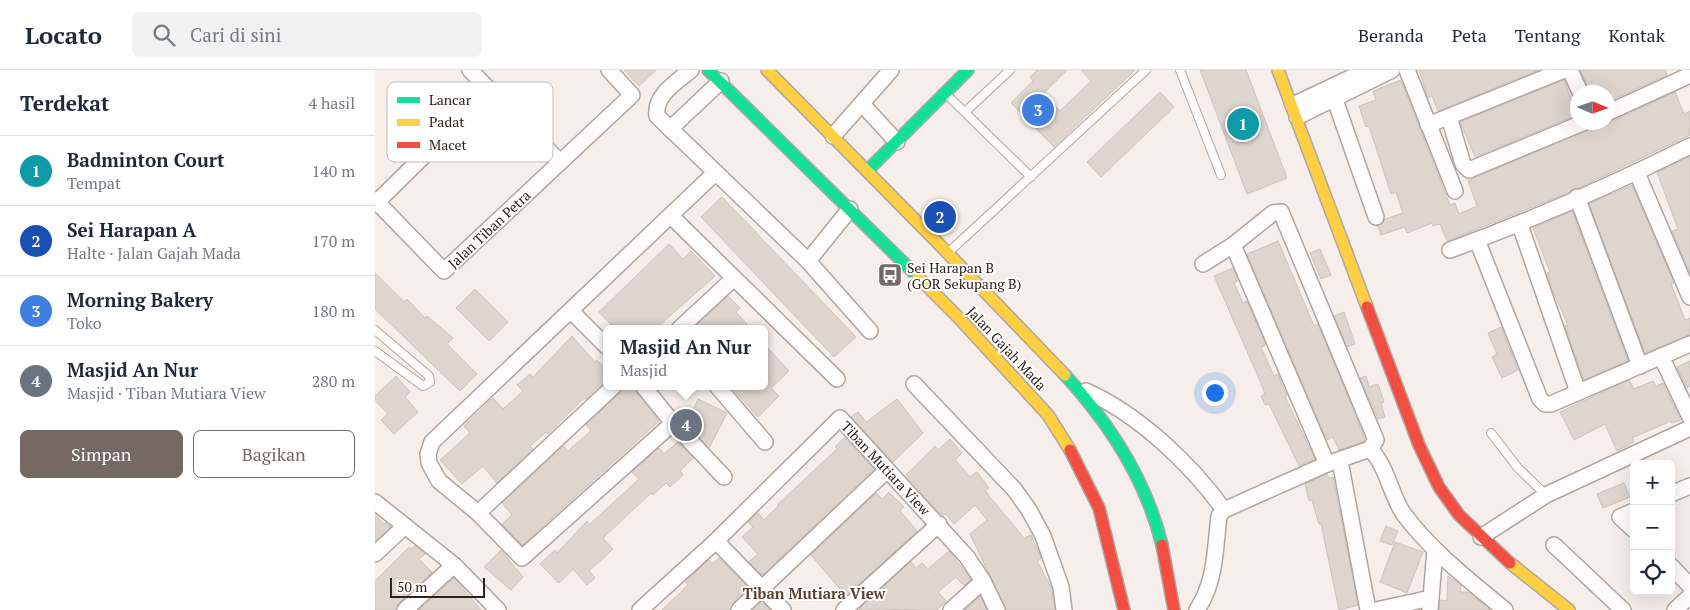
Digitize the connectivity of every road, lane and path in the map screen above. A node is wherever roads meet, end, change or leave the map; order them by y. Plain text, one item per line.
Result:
1 (470, 70) edge
2 (609, 70) edge
3 (691, 70) edge
4 (709, 70) edge
5 (767, 70) edge
6 (891, 70) edge
7 (968, 70) edge
8 (1010, 70) edge
9 (1146, 70) edge
10 (1180, 70) edge
11 (1278, 70) edge
12 (1367, 70) edge
13 (1392, 70) edge
14 (1407, 70) edge
15 (1564, 70) edge
16 (1570, 70) edge
17 (1690, 75) edge
18 (481, 82) edge
19 (721, 82) junction
20 (1577, 85) edge
21 (946, 94) junction
22 (1334, 97) junction
23 (862, 104) junction
24 (1615, 109) edge
25 (1295, 111) junction
26 (965, 112) junction
27 (1449, 117) junction
28 (1428, 125) junction
29 (1570, 128) edge
30 (670, 129) junction
31 (833, 136) junction
32 (897, 142) junction
33 (1690, 146) edge
34 (553, 155) edge
35 (416, 162) edge
36 (560, 162) junction
37 (868, 170) junction
38 (715, 173) junction
39 (1637, 173) junction
40 (1221, 175) dead end
41 (1031, 177) junction
42 (1455, 190) dead end
43 (1577, 197) junction
44 (376, 201) edge
45 (851, 210) junction
46 (671, 216) junction
47 (1376, 217) dead end
48 (1519, 225) junction
49 (1477, 240) junction
50 (1233, 245) junction
51 (1450, 250) dead end
52 (948, 252) junction
53 (808, 261) junction
54 (1203, 264) dead end
55 (734, 278) junction
56 (1690, 297) edge
57 (571, 311) junction
58 (683, 325) edge
59 (375, 330) edge
60 (870, 331) dead end
61 (603, 344) edge
62 (1690, 344) edge
63 (375, 351) edge
64 (1661, 356) junction
65 (1640, 366) junction
66 (837, 379) dead end
67 (914, 384) dead end
68 (1075, 386) junction
69 (610, 390) edge
70 (646, 390) edge
71 (720, 390) edge
72 (1578, 392) junction
73 (1690, 417) edge
74 (673, 423) junction
75 (1690, 428) edge
76 (1491, 433) dead end
77 (765, 442) dead end
78 (1370, 449) junction
79 (1333, 462) junction
80 (886, 471) junction
81 (724, 477) dead end
82 (1690, 486) edge
83 (1675, 492) edge
84 (1546, 495) junction
85 (375, 502) edge
86 (1224, 510) junction
87 (479, 513) junction
88 (1630, 513) edge
89 (939, 524) junction
90 (405, 526) junction
91 (1630, 526) edge
92 (1481, 537) junction
93 (716, 541) junction
94 (1554, 545) dead end
95 (1435, 550) junction
96 (375, 554) edge
97 (454, 565) junction
98 (1680, 568) edge
99 (983, 580) junction
100 (1690, 586) edge
101 (762, 589) junction
102 (1550, 594) junction
103 (1690, 596) edge
104 (1431, 604) edge
105 (1493, 605) edge
106 (492, 608) edge
107 (405, 610) edge
108 (640, 610) edge
109 (739, 610) edge
110 (783, 610) edge
111 (844, 610) edge
112 (951, 610) edge
113 (997, 610) edge
114 (1064, 610) edge
115 (1124, 610) edge
116 (1174, 610) edge
117 (1197, 610) edge
118 (1368, 610) edge
119 (1376, 610) edge
120 (1505, 610) edge
121 (1548, 610) edge
122 (1569, 610) edge
123 (1623, 610) edge
124 (1675, 610) edge

1 - 18 street
2 - 36 street, Jalan Tiban Petra
3 - 30 street
4 - 19 main road, Jalan Gajah Mada
5 - 31 main road, Jalan Gajah Mada
6 - 23 street
7 - 21 main road
8 - 26 lane
9 - 41 lane
10 - 40 lane
11 - 25 main road
12 - 25 street
13 - 22 street
14 - 28 street
15 - 27 street
16 - 20 street
17 - 24 street
19 - 30 street
19 - 45 main road, Jalan Gajah Mada
21 - 26 lane
21 - 32 main road
22 - 25 street
22 - 47 street
23 - 31 street
23 - 32 street
25 - 92 main road
26 - 41 lane
27 - 28 street
27 - 29 street
28 - 42 street
30 - 38 street
31 - 37 main road, Jalan Gajah Mada
32 - 37 main road
33 - 39 street
34 - 36 street
35 - 44 street, Jalan Tiban Petra
36 - 44 street, Jalan Tiban Petra
37 - 52 main road, Jalan Gajah Mada
38 - 46 street
38 - 53 street
39 - 43 street
39 - 56 street
41 - 52 lane
43 - 48 street
43 - 65 street
45 - 53 street
45 - 115 main road, Jalan Gajah Mada
46 - 55 street
46 - 57 street
48 - 49 street
48 - 72 street
49 - 51 street
49 - 72 street
50 - 54 street
50 - 78 street
50 - 79 street
52 - 68 main road, Jalan Gajah Mada
53 - 60 street
55 - 58 street
55 - 66 street
57 - 61 street
57 - 87 street
59 - 63 lane
62 - 64 street
64 - 65 street
64 - 73 street
65 - 72 street
67 - 114 street
68 - 86 street
68 - 116 main road, Jalan Gajah Mada
69 - 87 street
70 - 74 street
71 - 77 street
74 - 81 street
74 - 87 street
75 - 84 street
76 - 84 lane
78 - 79 street
78 - 95 street
79 - 86 street
79 - 118 street
80 - 89 street, Tiban Mutiara View
80 - 93 street, Tiban Mutiara View
80 - 101 street
82 - 83 street
84 - 92 street
85 - 90 street
86 - 117 street
88 - 91 street
89 - 99 street, Tiban Mutiara View
89 - 111 street
90 - 96 street
90 - 97 street
92 - 102 main road
93 - 101 street
93 - 108 street, Tiban Mutiara View
94 - 123 street
95 - 104 street
95 - 105 street
97 - 106 street
97 - 107 street
98 - 100 street
99 - 112 street
99 - 113 street, Tiban Mutiara View
101 - 109 street
101 - 110 street
102 - 121 street
102 - 122 main road
103 - 124 street
104 - 119 street
105 - 120 street

